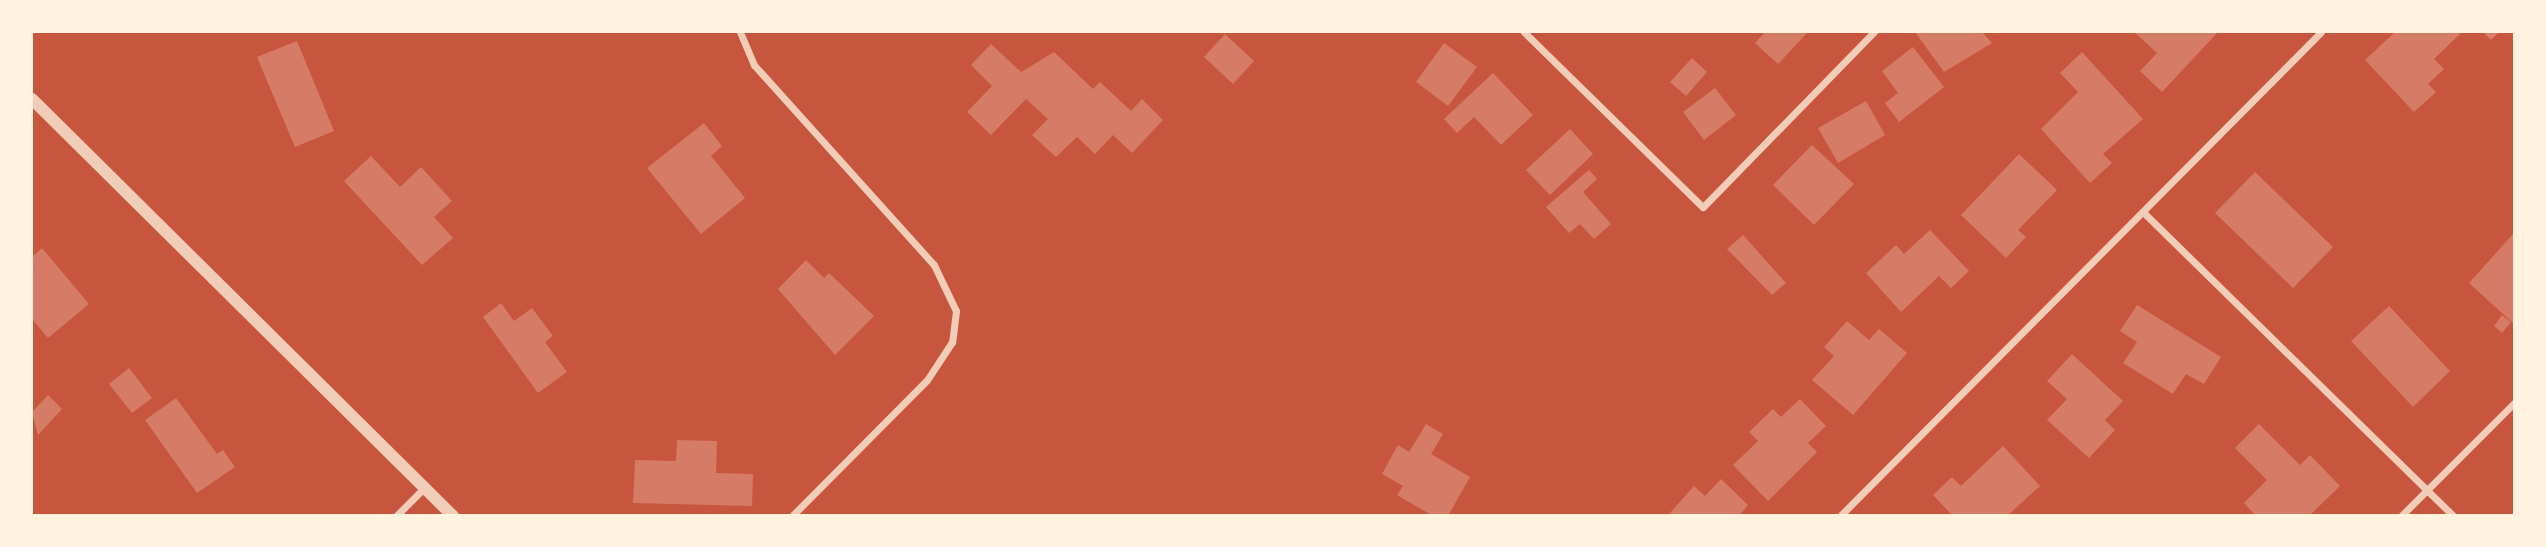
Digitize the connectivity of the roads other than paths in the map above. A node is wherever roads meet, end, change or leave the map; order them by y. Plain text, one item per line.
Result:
1 (740, 32) edge
2 (1524, 32) edge
3 (1874, 32) edge
4 (2321, 32) edge
5 (32, 99) edge
6 (2144, 213) junction
7 (2515, 403) edge
8 (425, 487) junction
9 (2426, 489) junction
10 (396, 516) edge
11 (453, 516) edge
12 (792, 516) edge
13 (1840, 516) edge
14 (2400, 516) edge
15 (2453, 516) edge

1 - 12 street
2 - 3 street
4 - 6 street
5 - 8 street
6 - 9 street
6 - 13 street
7 - 9 street
8 - 10 street
8 - 11 street
9 - 14 street
9 - 15 street

